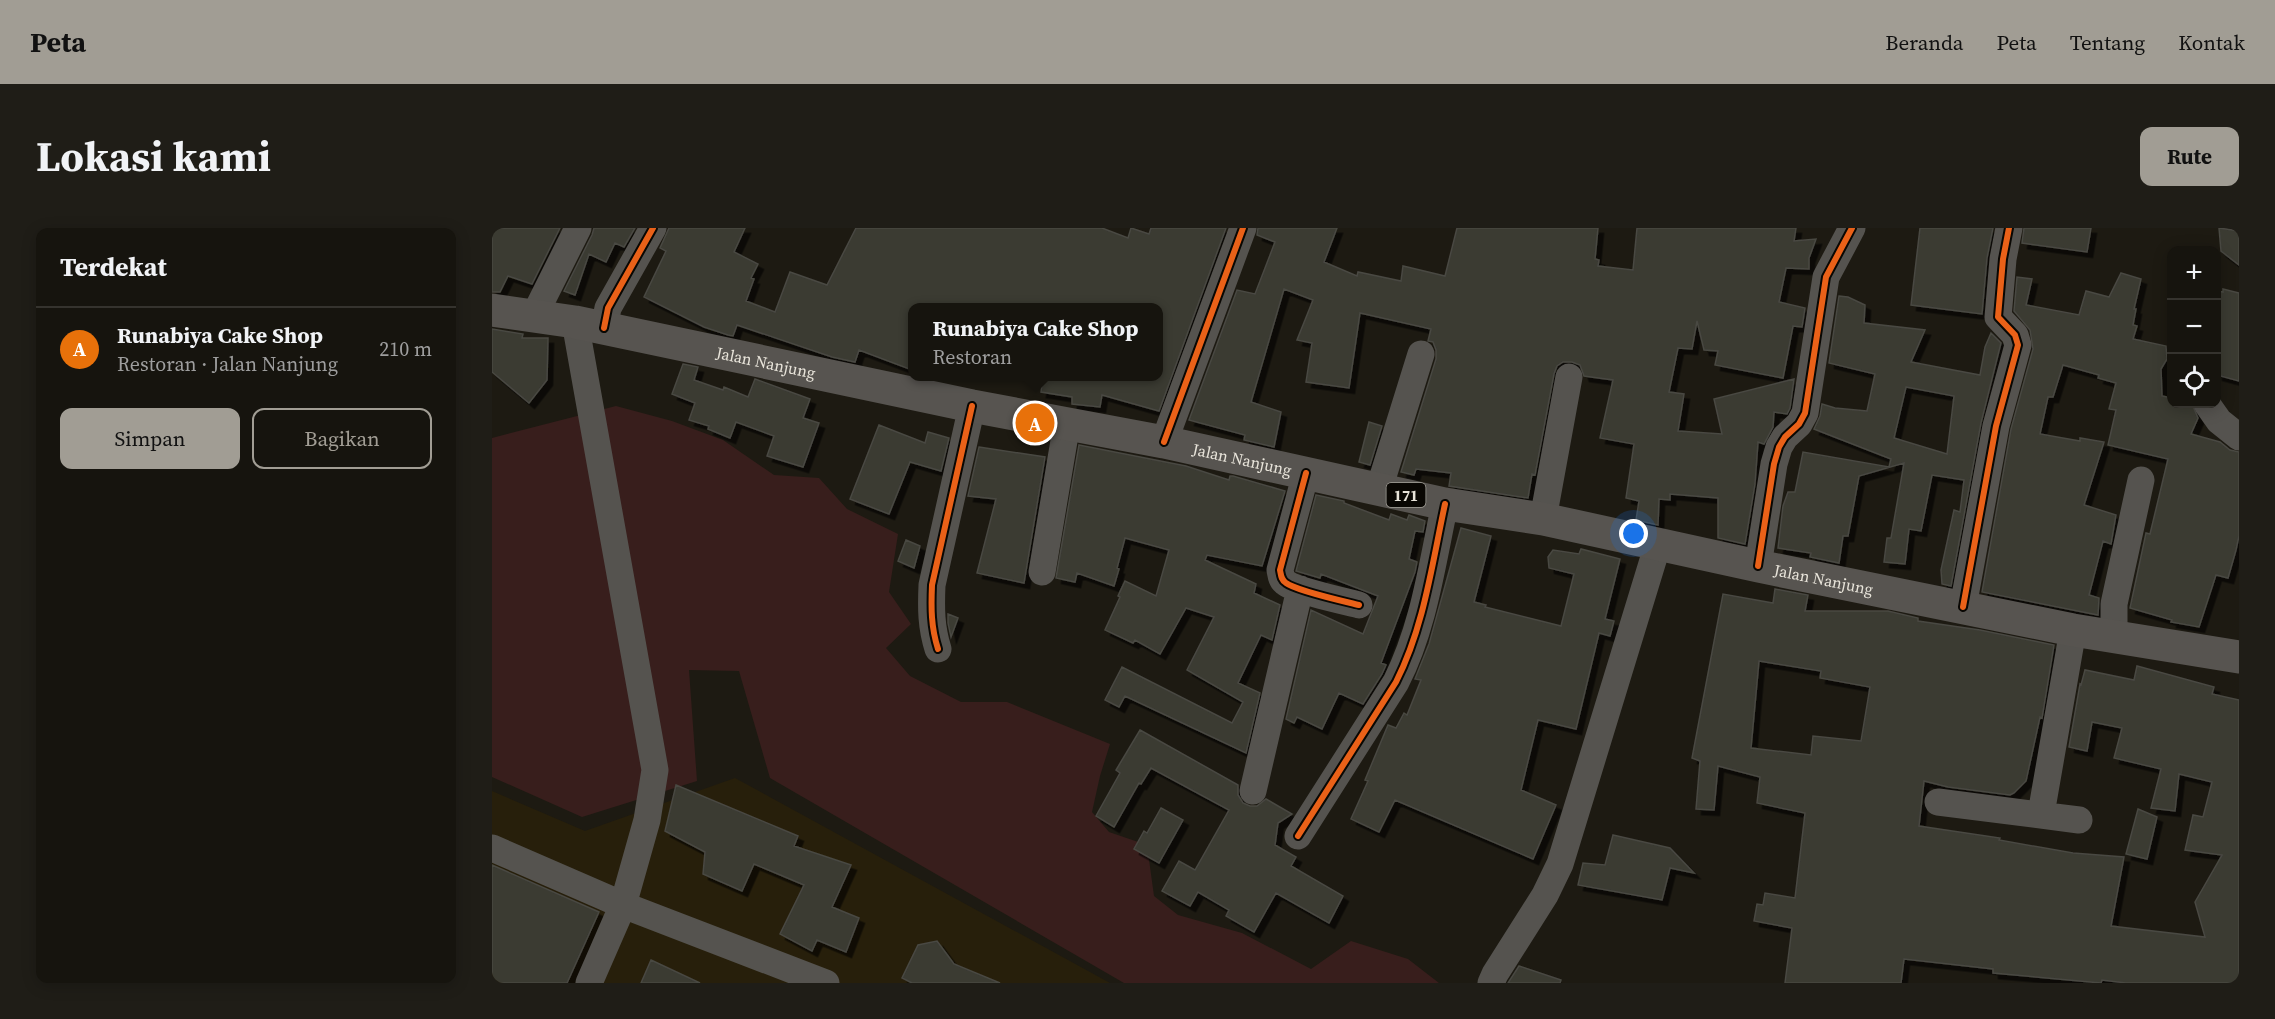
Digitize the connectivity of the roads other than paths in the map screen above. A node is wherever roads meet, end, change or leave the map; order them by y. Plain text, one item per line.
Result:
1 (578, 228) edge
2 (653, 228) edge
3 (1243, 228) edge
4 (1852, 228) edge
5 (2009, 228) edge
6 (492, 310) edge
7 (534, 315) junction
8 (589, 325) junction
9 (1421, 354) dead end
10 (1569, 377) dead end
11 (919, 385) edge
12 (972, 406) junction
13 (2210, 408) edge
14 (1067, 423) junction
15 (2239, 437) edge
16 (1164, 442) junction
17 (1306, 473) junction
18 (2141, 480) dead end
19 (1379, 489) junction
20 (1445, 504) junction
21 (1543, 519) junction
22 (1658, 544) junction
23 (1758, 566) junction
24 (1042, 572) dead end
25 (1300, 589) junction
26 (1359, 605) dead end
27 (1963, 607) junction
28 (2073, 630) junction
29 (2114, 636) junction
30 (938, 649) dead end
31 (2239, 657) edge
32 (1253, 791) dead end
33 (1938, 802) dead end
34 (2041, 814) junction
35 (2079, 820) dead end
36 (1298, 836) dead end
37 (492, 848) edge
38 (623, 905) junction
39 (589, 983) edge
40 (826, 983) edge
41 (1491, 983) edge

1 - 7 street
2 - 8 street
3 - 16 street
4 - 23 street
5 - 27 street
6 - 7 main road, Jalan Nanjung / 171
7 - 8 main road, Jalan Nanjung / 171
8 - 11 main road, Jalan Nanjung / 171
8 - 38 street
9 - 19 street
10 - 21 street
11 - 12 main road, Jalan Nanjung / 171
12 - 14 main road, Jalan Nanjung / 171
12 - 30 street
13 - 15 street
14 - 16 main road, Jalan Nanjung / 171
14 - 24 street
16 - 17 main road, Jalan Nanjung / 171
17 - 19 main road, Jalan Nanjung / 171
17 - 25 street
18 - 29 street
19 - 20 main road, Jalan Nanjung / 171
20 - 21 main road, Jalan Nanjung / 171
20 - 36 street
21 - 22 main road, Jalan Nanjung / 171
22 - 23 main road, Jalan Nanjung / 171
22 - 41 street
23 - 27 main road, Jalan Nanjung / 171
25 - 26 street
25 - 32 street
27 - 28 main road, Jalan Nanjung / 171
28 - 29 main road, Jalan Nanjung / 171
28 - 34 street
29 - 31 main road, Jalan Nanjung / 171
33 - 34 street
34 - 35 street
37 - 38 street
38 - 39 street
38 - 40 street

